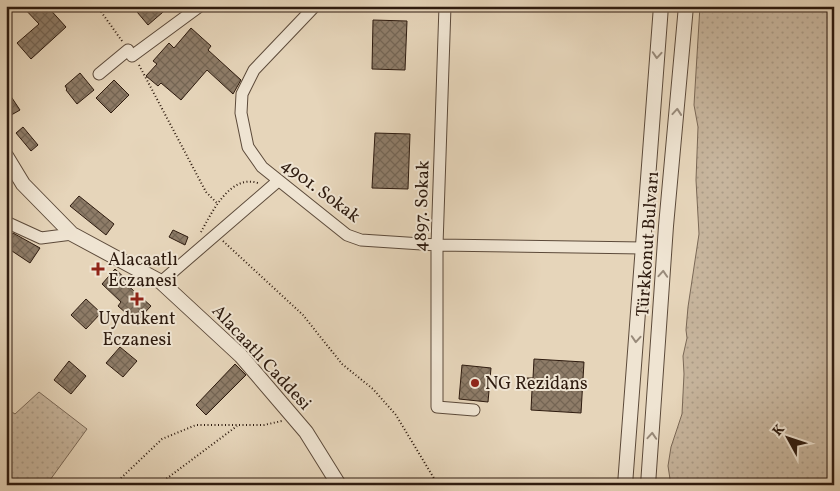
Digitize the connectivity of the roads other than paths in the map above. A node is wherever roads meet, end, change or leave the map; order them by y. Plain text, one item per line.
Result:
1 (200, 6) edge
2 (314, 6) edge
3 (445, 6) edge
4 (661, 6) edge
5 (686, 6) edge
6 (99, 74) dead end
7 (6, 156) edge
8 (273, 185) junction
9 (6, 222) edge
10 (72, 234) junction
11 (438, 245) junction
12 (643, 248) junction
13 (161, 282) junction
14 (474, 410) dead end
15 (339, 485) edge
16 (625, 485) edge
17 (648, 485) edge

1 - 6 street
2 - 8 street, 4901. Sokak
3 - 11 street, 4897. Sokak
4 -> 12 street, Türkkonut Bulvarı
17 -> 5 street, Türkkonut Bulvarı
7 - 10 street, Alacaatlı Caddesi
8 - 11 street, 4901. Sokak
8 - 13 street
9 - 10 street
10 - 13 street, Alacaatlı Caddesi
11 - 12 street, 4901. Sokak
11 - 14 street, 4897. Sokak
12 -> 16 street, Türkkonut Bulvarı
13 - 15 street, Alacaatlı Caddesi

